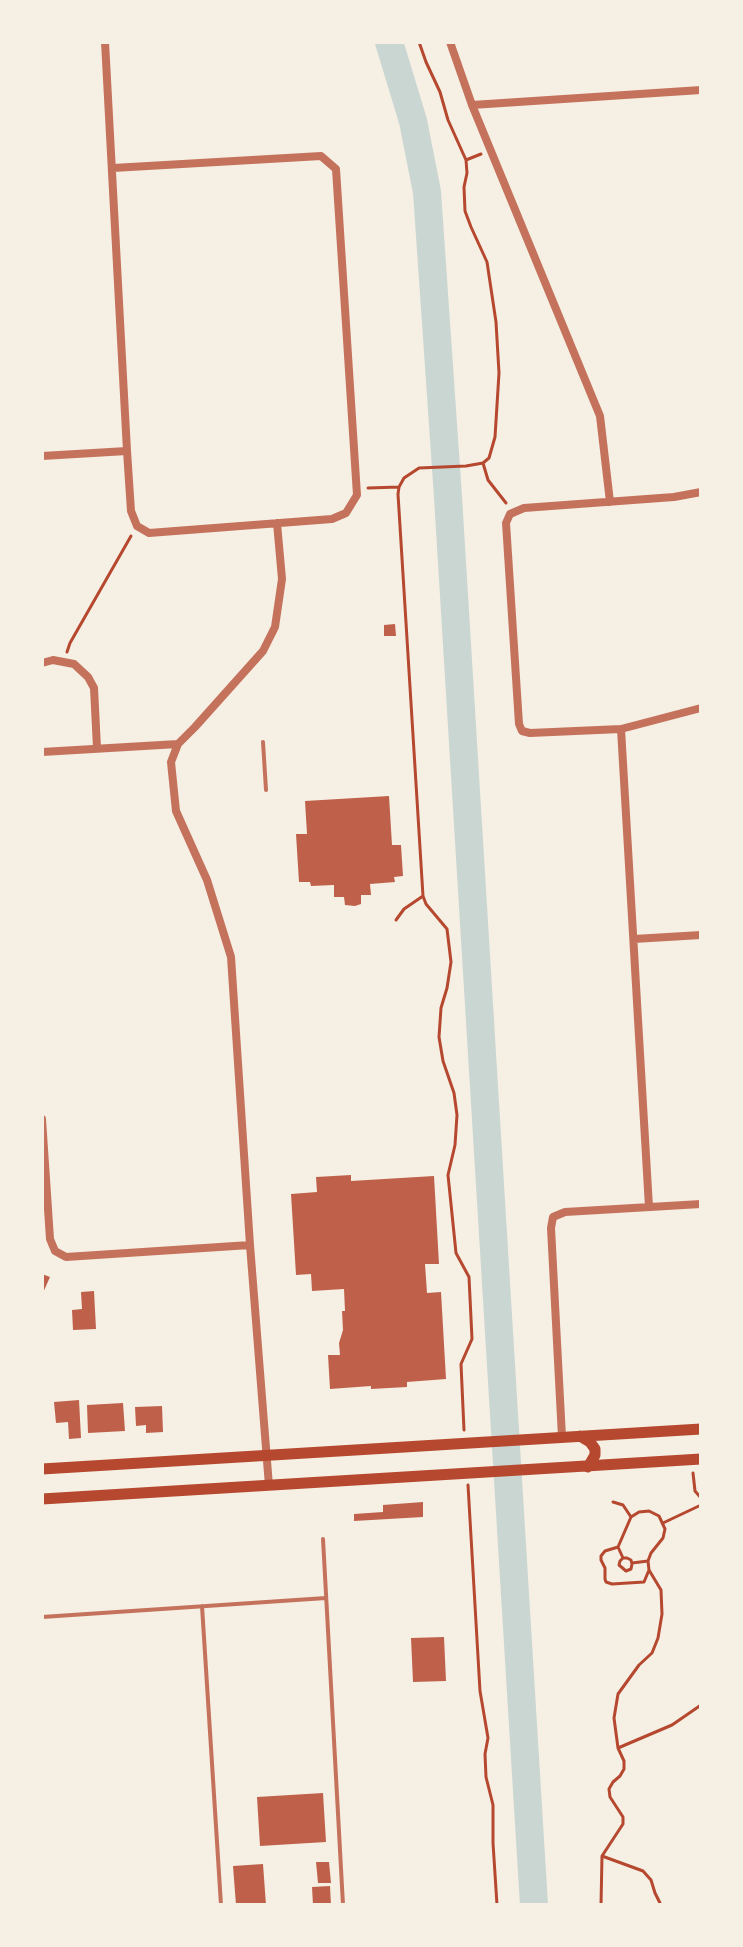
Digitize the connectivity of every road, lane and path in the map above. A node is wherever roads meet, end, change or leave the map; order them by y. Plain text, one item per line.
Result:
1 (105, 42) edge
2 (419, 42) edge
3 (450, 42) edge
4 (701, 90) edge
5 (472, 105) junction
6 (491, 151) junction
7 (466, 160) junction
8 (113, 168) junction
9 (127, 451) junction
10 (42, 456) edge
11 (483, 463) junction
12 (399, 487) junction
13 (356, 489) junction
14 (701, 492) edge
15 (610, 502) junction
16 (514, 512) junction
17 (277, 523) junction
18 (137, 526) junction
19 (64, 662) junction
20 (42, 663) edge
21 (701, 708) edge
22 (621, 729) junction
23 (263, 742) dead end
24 (178, 744) junction
25 (97, 748) junction
26 (42, 752) edge
27 (266, 790) dead end
28 (423, 896) junction
29 (396, 920) dead end
30 (701, 935) edge
31 (634, 939) junction
32 (42, 1119) edge
33 (701, 1204) edge
34 (649, 1207) junction
35 (250, 1245) junction
36 (701, 1429) edge
37 (580, 1436) junction
38 (562, 1437) junction
39 (465, 1438) junction
40 (267, 1456) junction
41 (696, 1460) edge
42 (588, 1467) junction
43 (42, 1469) edge
44 (467, 1477) junction
45 (269, 1486) junction
46 (701, 1498) edge
47 (42, 1499) edge
48 (613, 1502) dead end
49 (701, 1505) edge
50 (631, 1517) junction
51 (663, 1523) junction
52 (323, 1539) dead end
53 (618, 1547) junction
54 (623, 1558) junction
55 (648, 1561) junction
56 (632, 1563) junction
57 (649, 1570) junction
58 (626, 1571) junction
59 (627, 1583) junction
60 (326, 1598) junction
61 (202, 1606) junction
62 (42, 1617) edge
63 (701, 1705) edge
64 (618, 1748) junction
65 (602, 1856) junction
66 (221, 1905) edge
67 (343, 1905) edge
68 (497, 1905) edge
69 (601, 1905) edge
70 (661, 1905) edge

1 - 8 street
2 - 7 path
3 - 5 street
4 - 5 street
5 - 6 street
6 - 7 path
6 - 15 street
7 - 11 path
8 - 9 street
8 - 13 street
9 - 10 street
9 - 18 street
11 - 12 path
11 - 16 path
12 - 13 path
12 - 28 path
13 - 17 street
14 - 15 street
15 - 16 street
16 - 22 street
17 - 18 street
17 - 24 street
18 - 19 path
19 - 20 street
19 - 25 street
21 - 22 street
22 - 31 street
23 - 27 lane
24 - 25 street
24 - 35 street
25 - 26 street
28 - 29 path
28 - 39 path
30 - 31 street
31 - 34 street
32 - 35 street
33 - 34 street
34 - 38 street
35 - 40 street
36 - 37 main road
37 - 38 main road
37 - 42 main road
38 - 39 main road
39 - 40 main road
40 - 43 main road
40 - 45 street
41 - 42 main road
41 - 46 path
42 - 44 main road
44 - 45 main road
44 - 68 path
45 - 47 main road
48 - 50 path
49 - 51 path
50 - 51 path
50 - 53 path
51 - 55 path
52 - 60 lane
53 - 54 path
53 - 59 path
54 - 56 path
54 - 58 path
55 - 56 path
55 - 57 path
56 - 58 path
57 - 59 path
57 - 64 path
58 - 59 path
60 - 61 lane
60 - 67 lane
61 - 62 lane
61 - 66 lane
63 - 64 path
64 - 65 path
65 - 69 path
65 - 70 path

